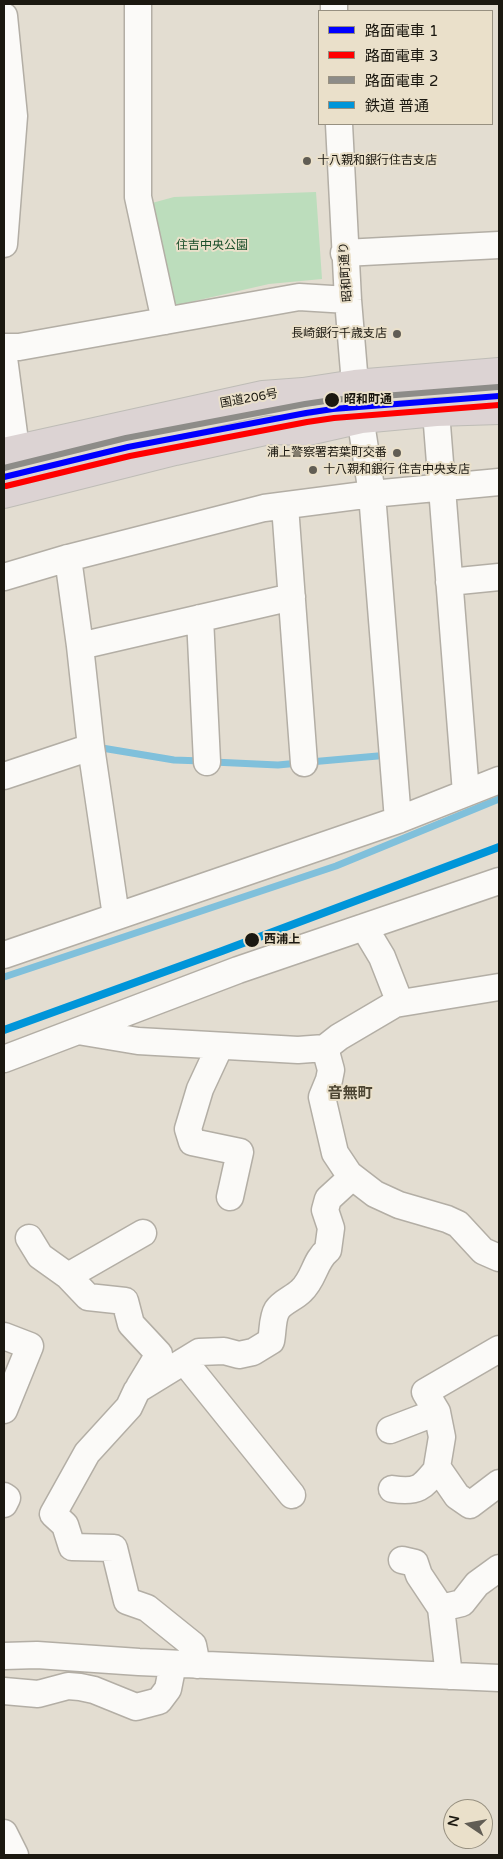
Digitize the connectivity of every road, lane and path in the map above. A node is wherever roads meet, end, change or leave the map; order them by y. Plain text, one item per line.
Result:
1 (138, 4) edge
2 (4, 16) edge
3 (339, 125) edge
4 (4, 244) edge
5 (499, 245) edge
6 (344, 253) junction
7 (348, 300) junction
8 (165, 321) junction
9 (4, 347) edge
10 (4, 358) edge
11 (499, 372) edge
12 (355, 384) junction
13 (499, 410) edge
14 (436, 412) junction
15 (360, 420) junction
16 (10, 451) edge
17 (499, 482) edge
18 (441, 487) junction
19 (4, 494) edge
20 (372, 494) junction
21 (285, 506) junction
22 (68, 558) junction
23 (4, 577) edge
24 (499, 577) edge
25 (449, 582) junction
26 (292, 598) junction
27 (200, 618) junction
28 (80, 646) junction
29 (91, 746) junction
30 (207, 762) dead end
31 (304, 763) dead end
32 (4, 776) edge
33 (499, 780) edge
34 (466, 793) junction
35 (398, 820) junction
36 (499, 881) edge
37 (116, 916) junction
38 (364, 927) junction
39 (4, 954) edge
40 (499, 987) edge
41 (400, 1003) junction
42 (77, 1031) junction
43 (220, 1046) junction
44 (325, 1048) junction
45 (4, 1059) edge
46 (352, 1177) junction
47 (230, 1197) dead end
48 (143, 1233) dead end
49 (29, 1238) dead end
50 (499, 1258) edge
51 (68, 1276) junction
52 (4, 1336) edge
53 (499, 1349) edge
54 (184, 1361) junction
55 (137, 1390) junction
56 (4, 1410) edge
57 (437, 1412) junction
58 (390, 1430) dead end
59 (438, 1468) junction
60 (499, 1483) edge
61 (392, 1489) dead end
62 (292, 1495) dead end
63 (4, 1496) edge
64 (4, 1504) edge
65 (402, 1560) dead end
66 (499, 1568) edge
67 (441, 1608) junction
68 (4, 1656) edge
69 (185, 1664) junction
70 (448, 1676) junction
71 (499, 1678) edge
72 (4, 1692) edge
73 (4, 1832) edge
74 (15, 1855) edge

1 - 8 street
2 - 4 street
3 - 6 street, 昭和町通り
5 - 6 street
6 - 7 street, 昭和町通り
7 - 8 street
7 - 12 street, 昭和町通り
8 - 9 street
10 - 16 street
11 - 12 highway, 国道206号
12 - 15 street, 昭和町通り
12 - 16 highway, 国道206号
13 - 14 highway
14 - 15 highway
14 - 18 street
15 - 19 highway
15 - 20 street, 昭和町通り
17 - 18 street
18 - 20 street
18 - 25 street
20 - 21 street
20 - 35 street, 昭和町通り
21 - 22 street
21 - 26 street
22 - 23 street
22 - 28 street
24 - 25 street
25 - 34 street
26 - 27 street
26 - 31 street
27 - 28 street
27 - 30 street
28 - 29 street
29 - 32 street
29 - 37 street
33 - 34 street
34 - 35 street
35 - 37 street
36 - 38 street
37 - 39 street
38 - 41 street
38 - 42 street
40 - 41 street
41 - 44 street
42 - 43 street
42 - 45 street
43 - 44 street
43 - 47 street
44 - 46 street
46 - 50 street
46 - 54 street
48 - 51 street
49 - 51 street
51 - 55 street
52 - 56 street
53 - 57 street
54 - 55 street
54 - 62 street
55 - 69 street
57 - 58 street
57 - 59 street
59 - 60 street
59 - 61 street
63 - 64 street
65 - 67 street
66 - 67 street
67 - 70 street
68 - 69 street
69 - 70 street
69 - 72 street
70 - 71 street
73 - 74 street

